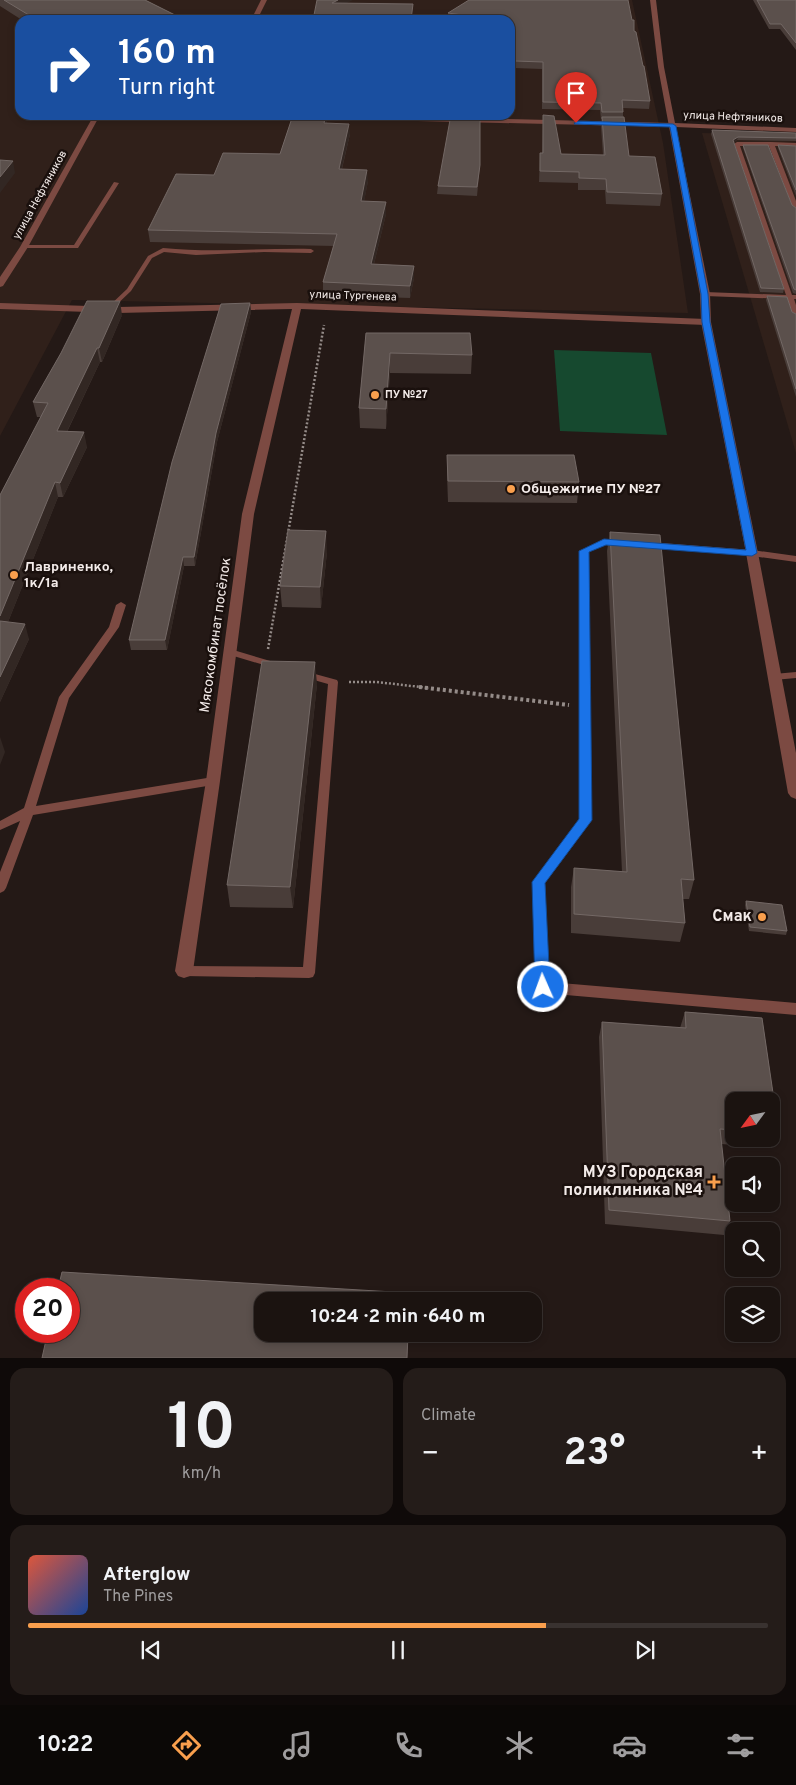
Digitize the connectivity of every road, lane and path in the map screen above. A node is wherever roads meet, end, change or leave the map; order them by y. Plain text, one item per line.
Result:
1 (264, 0) edge
2 (653, 0) edge
3 (256, 15) edge
4 (94, 120) edge
5 (442, 120) edge
6 (673, 126) junction
7 (796, 130) edge
8 (771, 144) junction
9 (796, 145) edge
10 (116, 183) dead end
11 (796, 208) edge
12 (24, 247) junction
13 (311, 251) edge
14 (0, 284) edge
15 (705, 294) junction
16 (793, 297) edge
17 (0, 306) edge
18 (297, 306) junction
19 (108, 310) junction
20 (796, 315) edge
21 (706, 322) junction
22 (324, 325) dead end
23 (752, 553) junction
24 (796, 559) edge
25 (121, 605) dead end
26 (230, 652) junction
27 (265, 662) junction
28 (796, 676) edge
29 (774, 677) junction
30 (333, 682) junction
31 (585, 707) junction
32 (213, 781) junction
33 (796, 794) edge
34 (29, 811) junction
35 (0, 826) edge
36 (0, 888) edge
37 (184, 971) joint
38 (796, 1009) edge

1 - 3 street
2 - 6 street
4 - 12 street, улица Нефтяников
5 - 6 street, улица Нефтяников
6 - 7 street, улица Нефтяников
6 - 15 street
8 - 9 lane
8 - 11 lane
8 - 16 lane
10 - 12 lane
12 - 14 street, улица Нефтяников
13 - 19 lane
15 - 16 lane
15 - 21 street
16 - 20 lane
17 - 19 street, улица Тургенева
18 - 19 street, улица Тургенева
18 - 21 street, улица Тургенева
18 - 26 street, Мясокомбинат посёлок
21 - 23 street
22 - 27 path
23 - 24 lane
23 - 29 street
23 - 31 lane
25 - 34 lane
26 - 27 lane
26 - 32 street, Мясокомбинат посёлок
27 - 30 lane
28 - 29 lane
29 - 33 street
30 - 31 path
30 - 37 lane
31 - 38 lane
32 - 34 lane
32 - 37 street, Мясокомбинат посёлок
34 - 35 lane
34 - 36 lane

